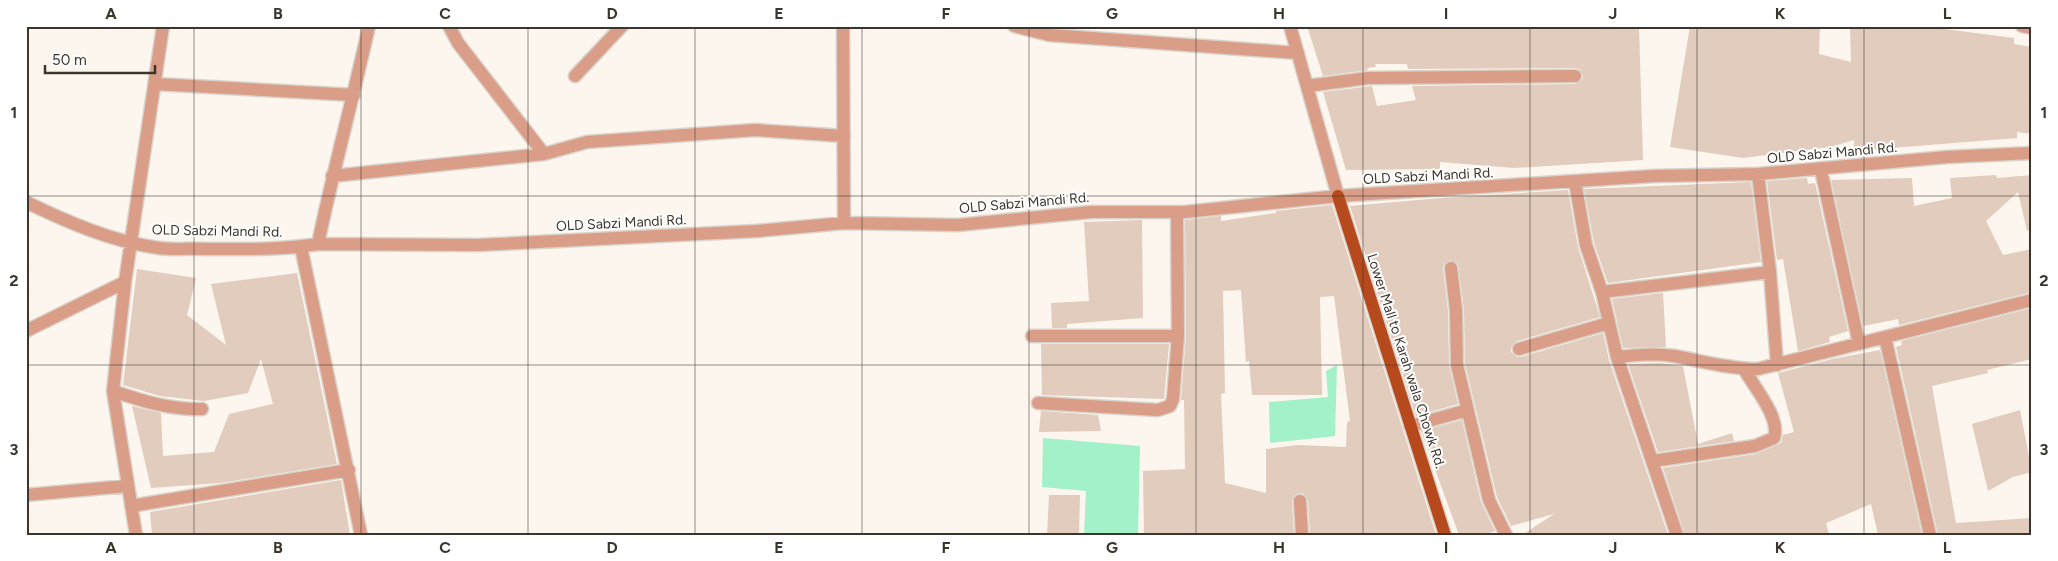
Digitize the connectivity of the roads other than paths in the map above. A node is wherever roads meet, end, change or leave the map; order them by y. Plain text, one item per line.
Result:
1 (163, 26) edge
2 (369, 26) edge
3 (449, 26) edge
4 (622, 26) edge
5 (843, 26) edge
6 (1014, 26) edge
7 (1290, 26) edge
8 (2022, 26) edge
9 (2032, 28) edge
10 (1298, 53) junction
11 (575, 76) dead end
12 (1575, 76) dead end
13 (155, 84) junction
14 (1307, 86) junction
15 (354, 95) junction
16 (844, 136) junction
17 (2032, 153) edge
18 (544, 154) junction
19 (1821, 170) junction
20 (1758, 174) junction
21 (332, 176) junction
22 (1575, 182) junction
23 (1338, 196) junction
24 (26, 202) edge
25 (1177, 212) junction
26 (844, 223) junction
27 (130, 242) junction
28 (318, 244) junction
29 (301, 247) junction
30 (1451, 268) dead end
31 (1770, 272) junction
32 (125, 282) junction
33 (1602, 292) junction
34 (2032, 300) edge
35 (1609, 323) junction
36 (26, 331) edge
37 (1032, 336) dead end
38 (1178, 336) junction
39 (1885, 337) junction
40 (1859, 344) junction
41 (1518, 349) dead end
42 (1617, 357) junction
43 (1777, 364) junction
44 (1744, 369) junction
45 (113, 391) junction
46 (1038, 402) dead end
47 (202, 409) dead end
48 (1468, 410) junction
49 (1410, 426) junction
50 (1653, 461) junction
51 (349, 470) junction
52 (127, 486) junction
53 (26, 495) edge
54 (1300, 501) dead end
55 (132, 506) junction
56 (136, 535) edge
57 (361, 535) edge
58 (1302, 535) edge
59 (1445, 535) edge
60 (1506, 535) edge
61 (1677, 535) edge
62 (1930, 535) edge

1 - 13 street
2 - 15 street
3 - 18 street
4 - 11 street
5 - 16 street
6 - 10 street
7 - 10 street
8 - 9 street
10 - 14 street
12 - 14 street
13 - 15 street
13 - 27 street
14 - 23 street
15 - 21 street
16 - 18 street
16 - 26 street
17 - 19 street, OLD Sabzi Mandi Rd.
18 - 21 street
19 - 20 street, OLD Sabzi Mandi Rd.
19 - 40 street
20 - 22 street, OLD Sabzi Mandi Rd.
20 - 31 street
21 - 28 street
22 - 23 street, OLD Sabzi Mandi Rd.
22 - 33 street
23 - 25 street, OLD Sabzi Mandi Rd.
23 - 49 main road, Lower Mall to Karah wala Chowk Rd.
24 - 27 street, OLD Sabzi Mandi Rd.
25 - 26 street, OLD Sabzi Mandi Rd.
25 - 38 street
26 - 28 street, OLD Sabzi Mandi Rd.
27 - 29 street, OLD Sabzi Mandi Rd.
27 - 32 street
28 - 29 street, OLD Sabzi Mandi Rd.
29 - 51 street
30 - 48 street
31 - 33 street
31 - 43 street
32 - 36 street
32 - 45 street
33 - 35 street
34 - 39 street
35 - 41 street
35 - 42 street
37 - 38 street
38 - 46 street
39 - 40 street
39 - 62 street
40 - 43 street
42 - 44 street
42 - 50 street
43 - 44 street
44 - 50 street
45 - 47 street
45 - 52 street
48 - 49 street
48 - 60 street
49 - 59 main road, Lower Mall to Karah wala Chowk Rd.
50 - 61 street
51 - 55 street
51 - 57 street
52 - 53 street
52 - 55 street
54 - 58 street
55 - 56 street

